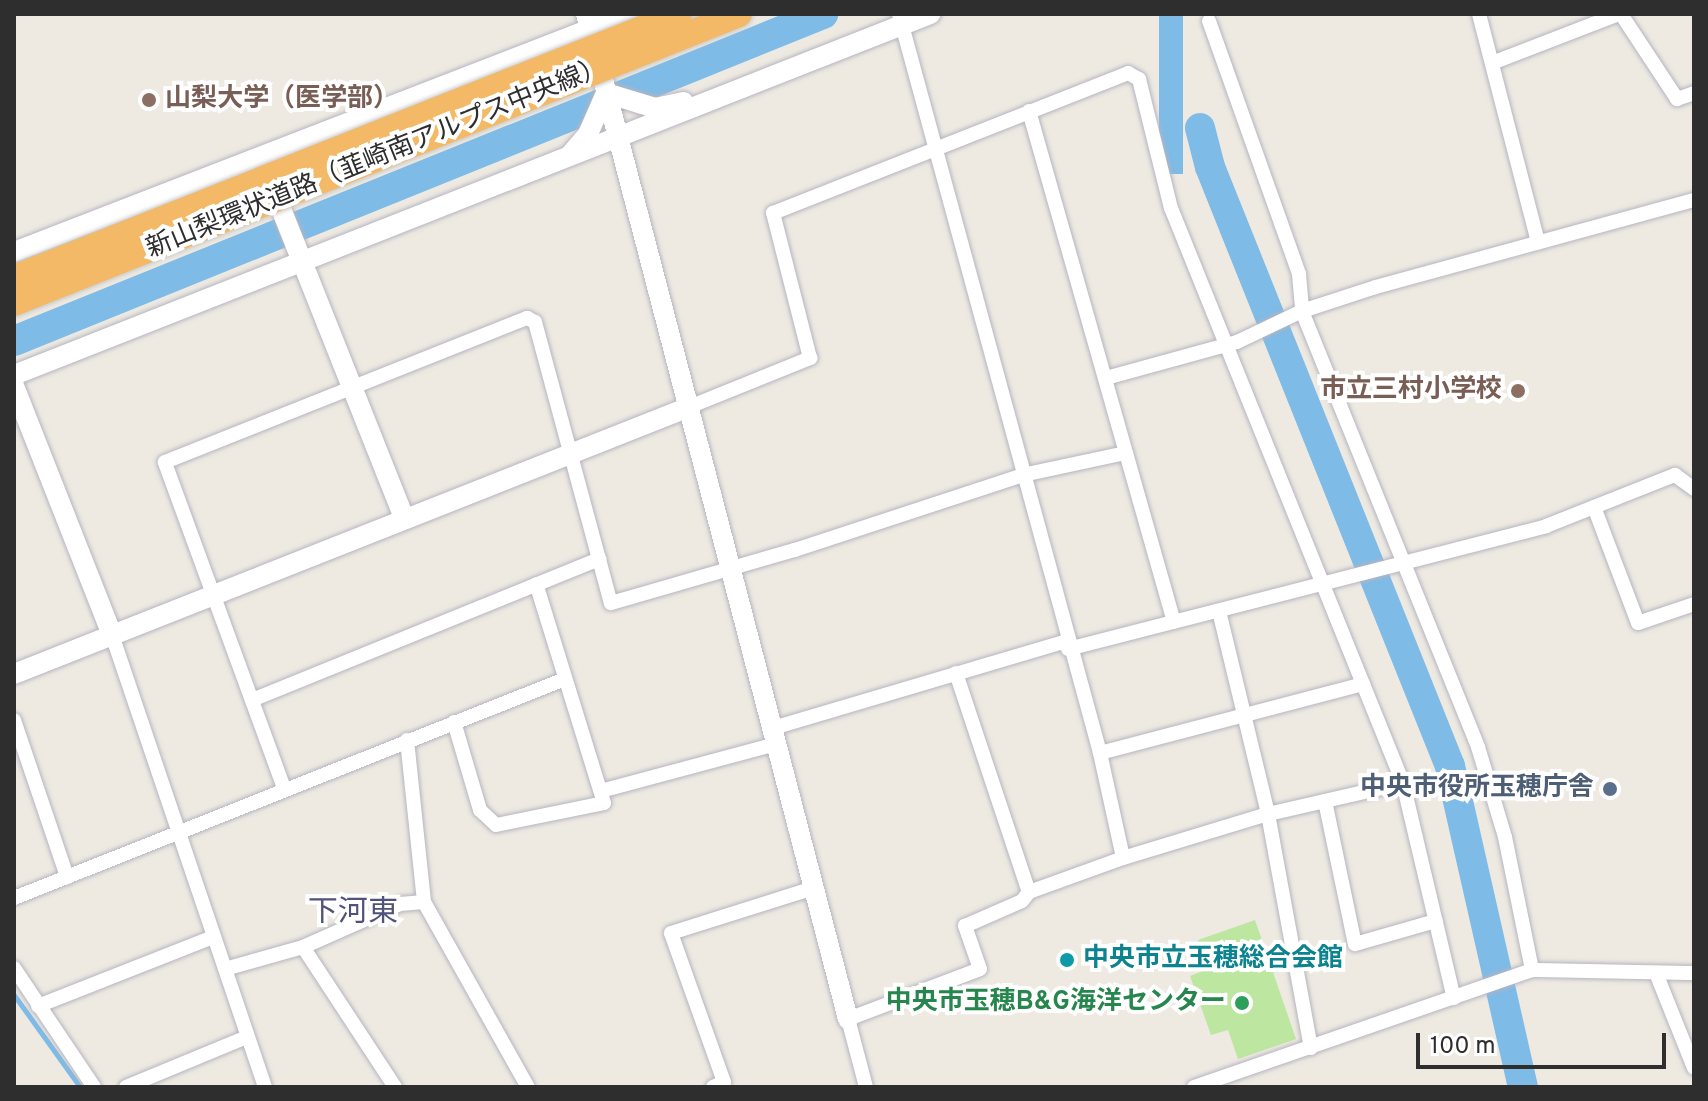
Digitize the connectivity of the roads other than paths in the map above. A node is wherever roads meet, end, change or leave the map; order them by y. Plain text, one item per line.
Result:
1 (629, 14) edge
2 (636, 14) edge
3 (679, 14) edge
4 (739, 14) edge
5 (930, 14) edge
6 (1479, 14) edge
7 (1620, 14) edge
8 (900, 20) edge
9 (1209, 21) dead end
10 (588, 22) edge
11 (1492, 63) junction
12 (499, 64) junction
13 (756, 83) junction
14 (1694, 93) edge
15 (603, 97) junction
16 (1029, 111) junction
17 (618, 139) junction
18 (935, 148) junction
19 (260, 157) junction
20 (567, 158) junction
21 (1694, 200) edge
22 (1538, 242) junction
23 (14, 252) edge
24 (303, 262) junction
25 (14, 278) edge
26 (14, 303) edge
27 (1295, 315) junction
28 (1225, 346) junction
29 (14, 375) edge
30 (1106, 378) junction
31 (14, 386) edge
32 (353, 388) junction
33 (689, 407) junction
34 (1126, 453) junction
35 (568, 455) junction
36 (1023, 475) junction
37 (1694, 489) edge
38 (1594, 507) junction
39 (404, 517) junction
40 (599, 559) junction
41 (1405, 563) junction
42 (731, 566) junction
43 (536, 584) junction
44 (1322, 584) junction
45 (216, 594) junction
46 (1694, 604) edge
47 (1219, 611) junction
48 (1174, 622) junction
49 (112, 635) junction
50 (1067, 645) junction
51 (956, 673) junction
52 (14, 674) edge
53 (565, 679) junction
54 (1363, 684) junction
55 (252, 700) junction
56 (1247, 717) junction
57 (14, 720) edge
58 (454, 722) junction
59 (775, 736) junction
60 (407, 740) junction
61 (1100, 753) junction
62 (1403, 783) junction
63 (284, 788) junction
64 (601, 791) junction
65 (1325, 801) junction
66 (1268, 814) junction
67 (178, 832) junction
68 (1123, 858) junction
69 (67, 877) junction
70 (814, 888) junction
71 (1029, 892) junction
72 (14, 898) edge
73 (424, 902) junction
74 (1436, 921) junction
75 (213, 937) junction
76 (303, 947) junction
77 (14, 968) edge
78 (225, 969) junction
79 (1532, 970) junction
80 (1656, 973) junction
81 (1694, 973) edge
82 (1454, 998) junction
83 (38, 1006) junction
84 (848, 1019) junction
85 (247, 1037) junction
86 (1311, 1048) junction
87 (1694, 1068) edge
88 (94, 1087) edge
89 (126, 1087) edge
90 (265, 1087) edge
91 (395, 1087) edge
92 (528, 1087) edge
93 (713, 1087) edge
94 (866, 1087) edge
95 (1194, 1087) edge

1 - 10 street
2 - 15 street
3 - 25 highway, 新山梨環状道路（韮崎南アルプス中央線）, bridge
4 - 26 highway, 新山梨環状道路（韮崎南アルプス中央線）, bridge
5 - 8 street
6 - 11 street
7 - 11 street
7 - 14 street
8 - 13 street
8 - 18 street
9 - 27 street
10 - 12 street
10 - 15 street
11 - 22 street
12 - 15 street
12 - 19 street
13 - 15 street
13 - 17 street
15 - 17 street
15 - 20 street
16 - 18 street
16 - 28 street
16 - 30 street
17 - 20 street
17 - 33 street
18 - 33 street
18 - 36 street
19 - 23 street
19 - 24 street
20 - 24 street
21 - 22 street
22 - 27 street
24 - 29 street
24 - 32 street
27 - 28 street
27 - 41 street
28 - 30 street
28 - 44 street
30 - 34 street
31 - 49 street
32 - 35 street
32 - 39 street
32 - 45 street
33 - 35 street
33 - 42 street
34 - 36 street
34 - 48 street
35 - 39 street
35 - 40 street
36 - 42 street
36 - 50 street
37 - 38 street
38 - 41 street
38 - 46 street
39 - 45 street
40 - 42 street
40 - 43 street
41 - 44 street
41 - 79 street
42 - 59 street
43 - 53 street
43 - 55 street
44 - 47 street
44 - 54 street
45 - 49 street
45 - 55 street
47 - 48 street
47 - 56 street
48 - 50 street
49 - 52 street
49 - 67 street
50 - 51 street
50 - 61 street
51 - 59 street
51 - 71 street
53 - 58 street
53 - 64 street
54 - 56 street
54 - 62 street
55 - 63 street
56 - 61 street
56 - 66 street
57 - 69 street
58 - 60 street
58 - 64 street
59 - 64 street
59 - 70 street
60 - 63 street
60 - 73 street
61 - 68 street
62 - 65 street
62 - 74 street
63 - 67 street
65 - 66 street
65 - 74 street
66 - 68 street
66 - 86 street
67 - 69 street
67 - 75 street
68 - 71 street
69 - 72 street
70 - 84 street
70 - 93 street
71 - 84 street
73 - 76 street
73 - 92 street
74 - 82 street
75 - 78 street
75 - 83 street
76 - 78 street
76 - 91 street
77 - 83 street
78 - 85 street
79 - 80 street
79 - 82 street
80 - 81 street
80 - 87 street
82 - 86 street
83 - 88 street
84 - 94 street
85 - 89 street
85 - 90 street
86 - 95 street

